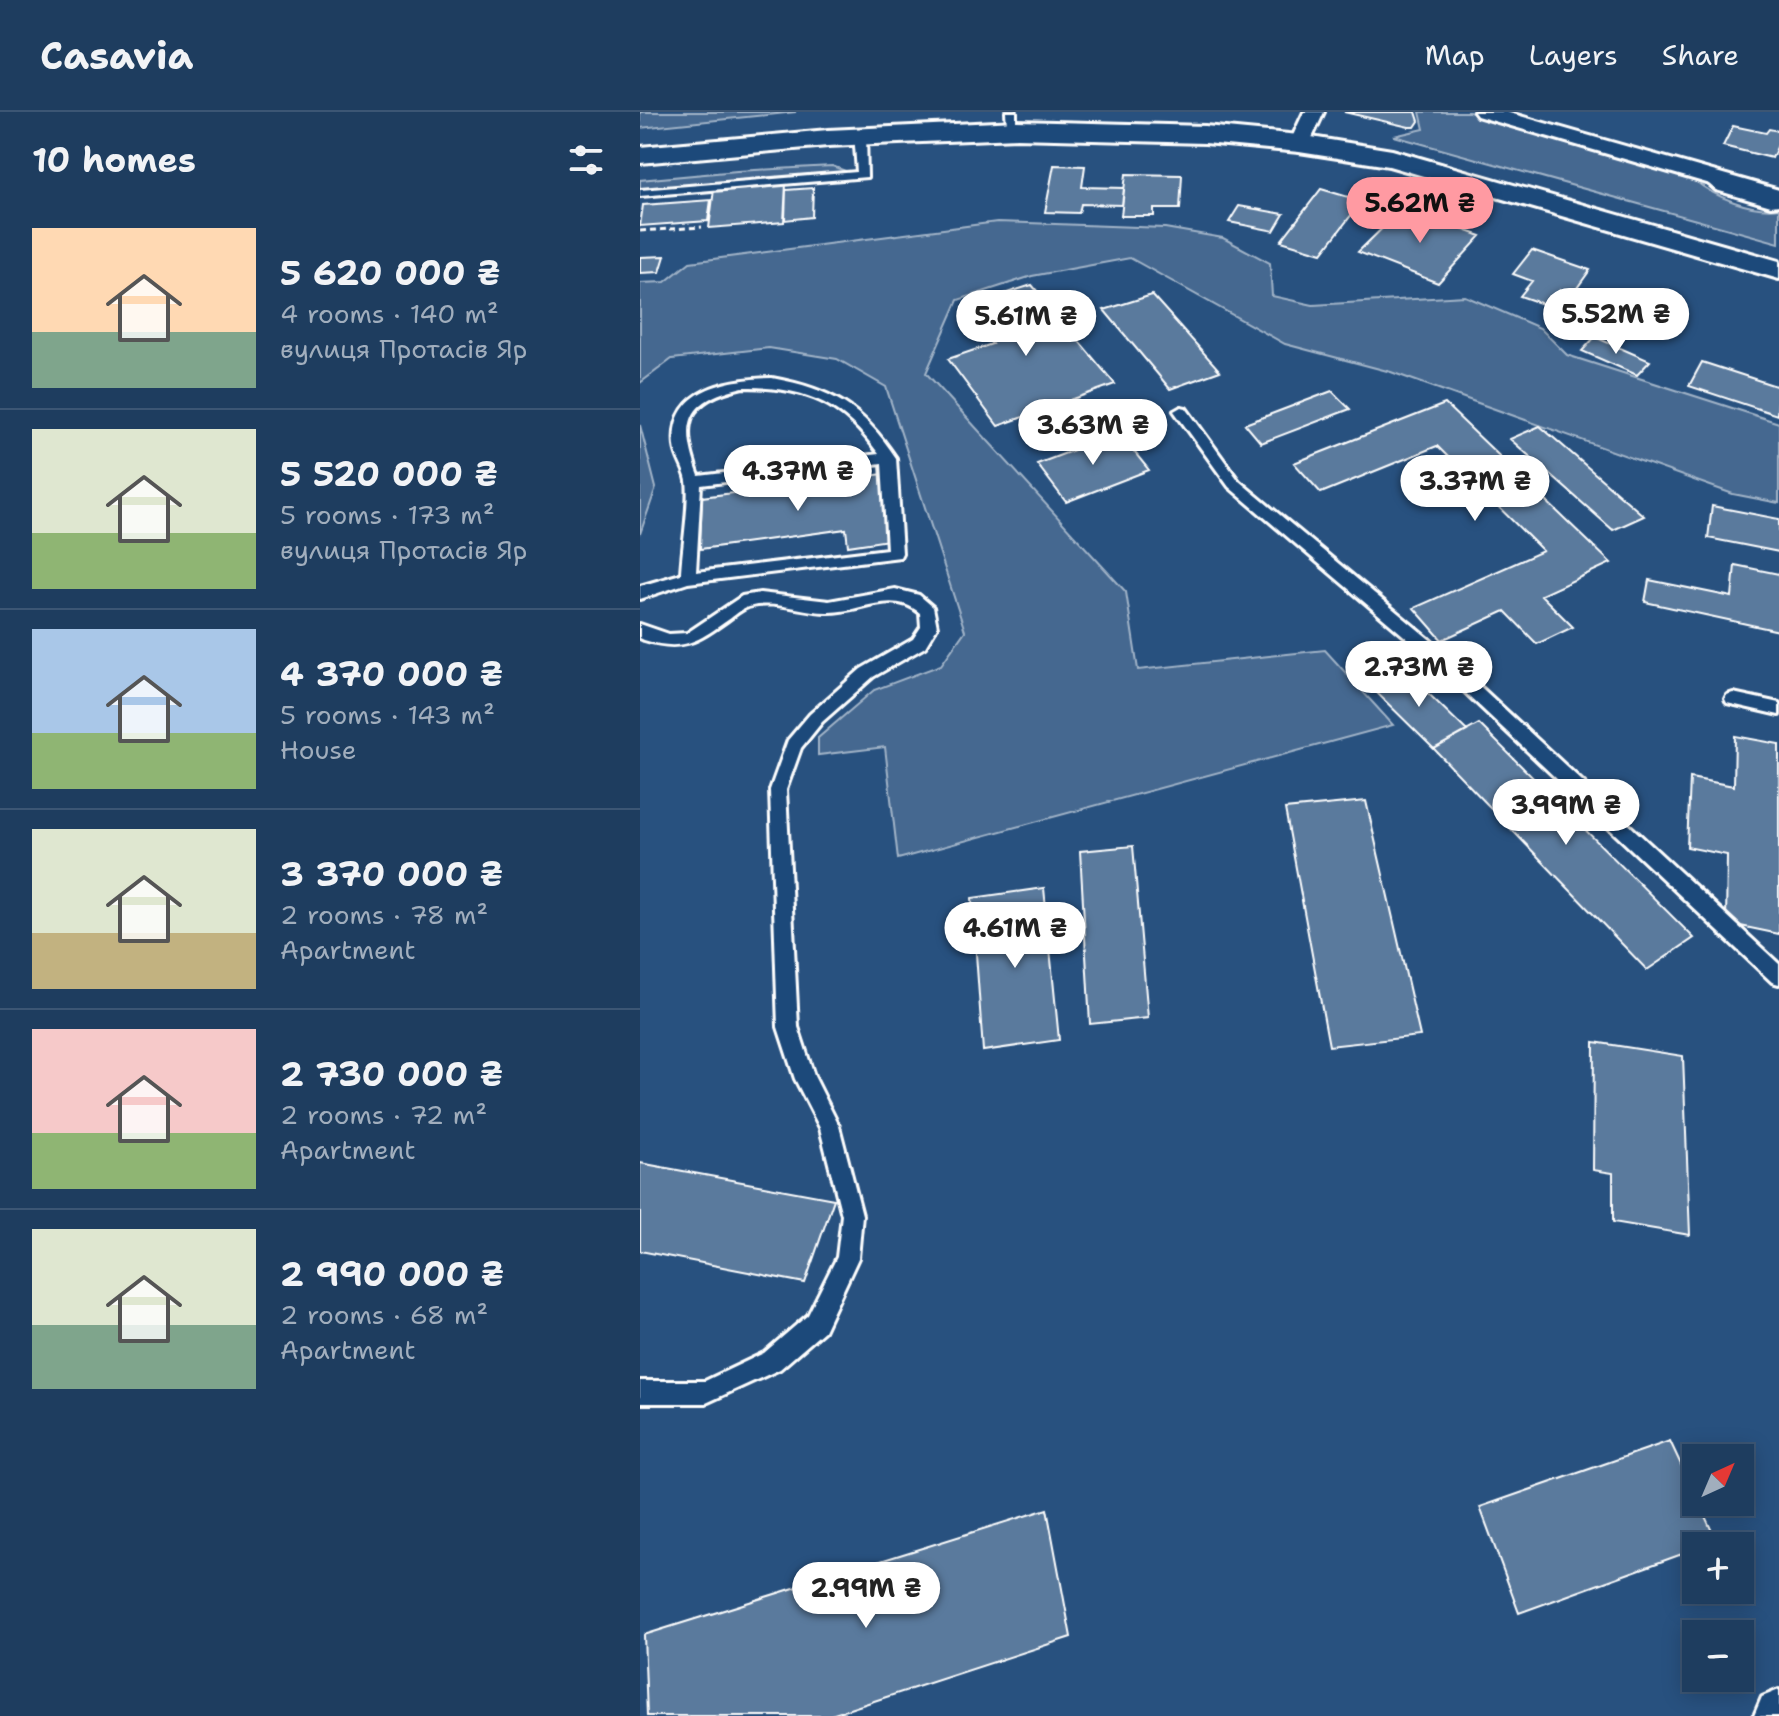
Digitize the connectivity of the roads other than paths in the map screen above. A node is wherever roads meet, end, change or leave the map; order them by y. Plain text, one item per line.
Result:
1 (1314, 112) edge
2 (1484, 112) edge
3 (1011, 119) edge
4 (860, 133) junction
5 (1301, 140) junction
6 (640, 155) edge
7 (640, 193) edge
8 (1779, 200) edge
9 (1779, 270) edge
10 (1181, 411) dead end
11 (889, 458) junction
12 (694, 481) junction
13 (688, 578) junction
14 (640, 593) edge
15 (640, 630) edge
16 (1733, 699) dead end
17 (1779, 709) edge
18 (1779, 976) edge
19 (640, 1392) edge

1 - 5 street
2 - 8 street
3 - 4 main road
3 - 5 main road
4 - 6 main road
4 - 7 lane
5 - 9 main road
10 - 18 lane
11 - 12 lane
11 - 12 lane
11 - 13 lane
12 - 13 lane
13 - 14 lane
15 - 19 lane
16 - 17 lane

